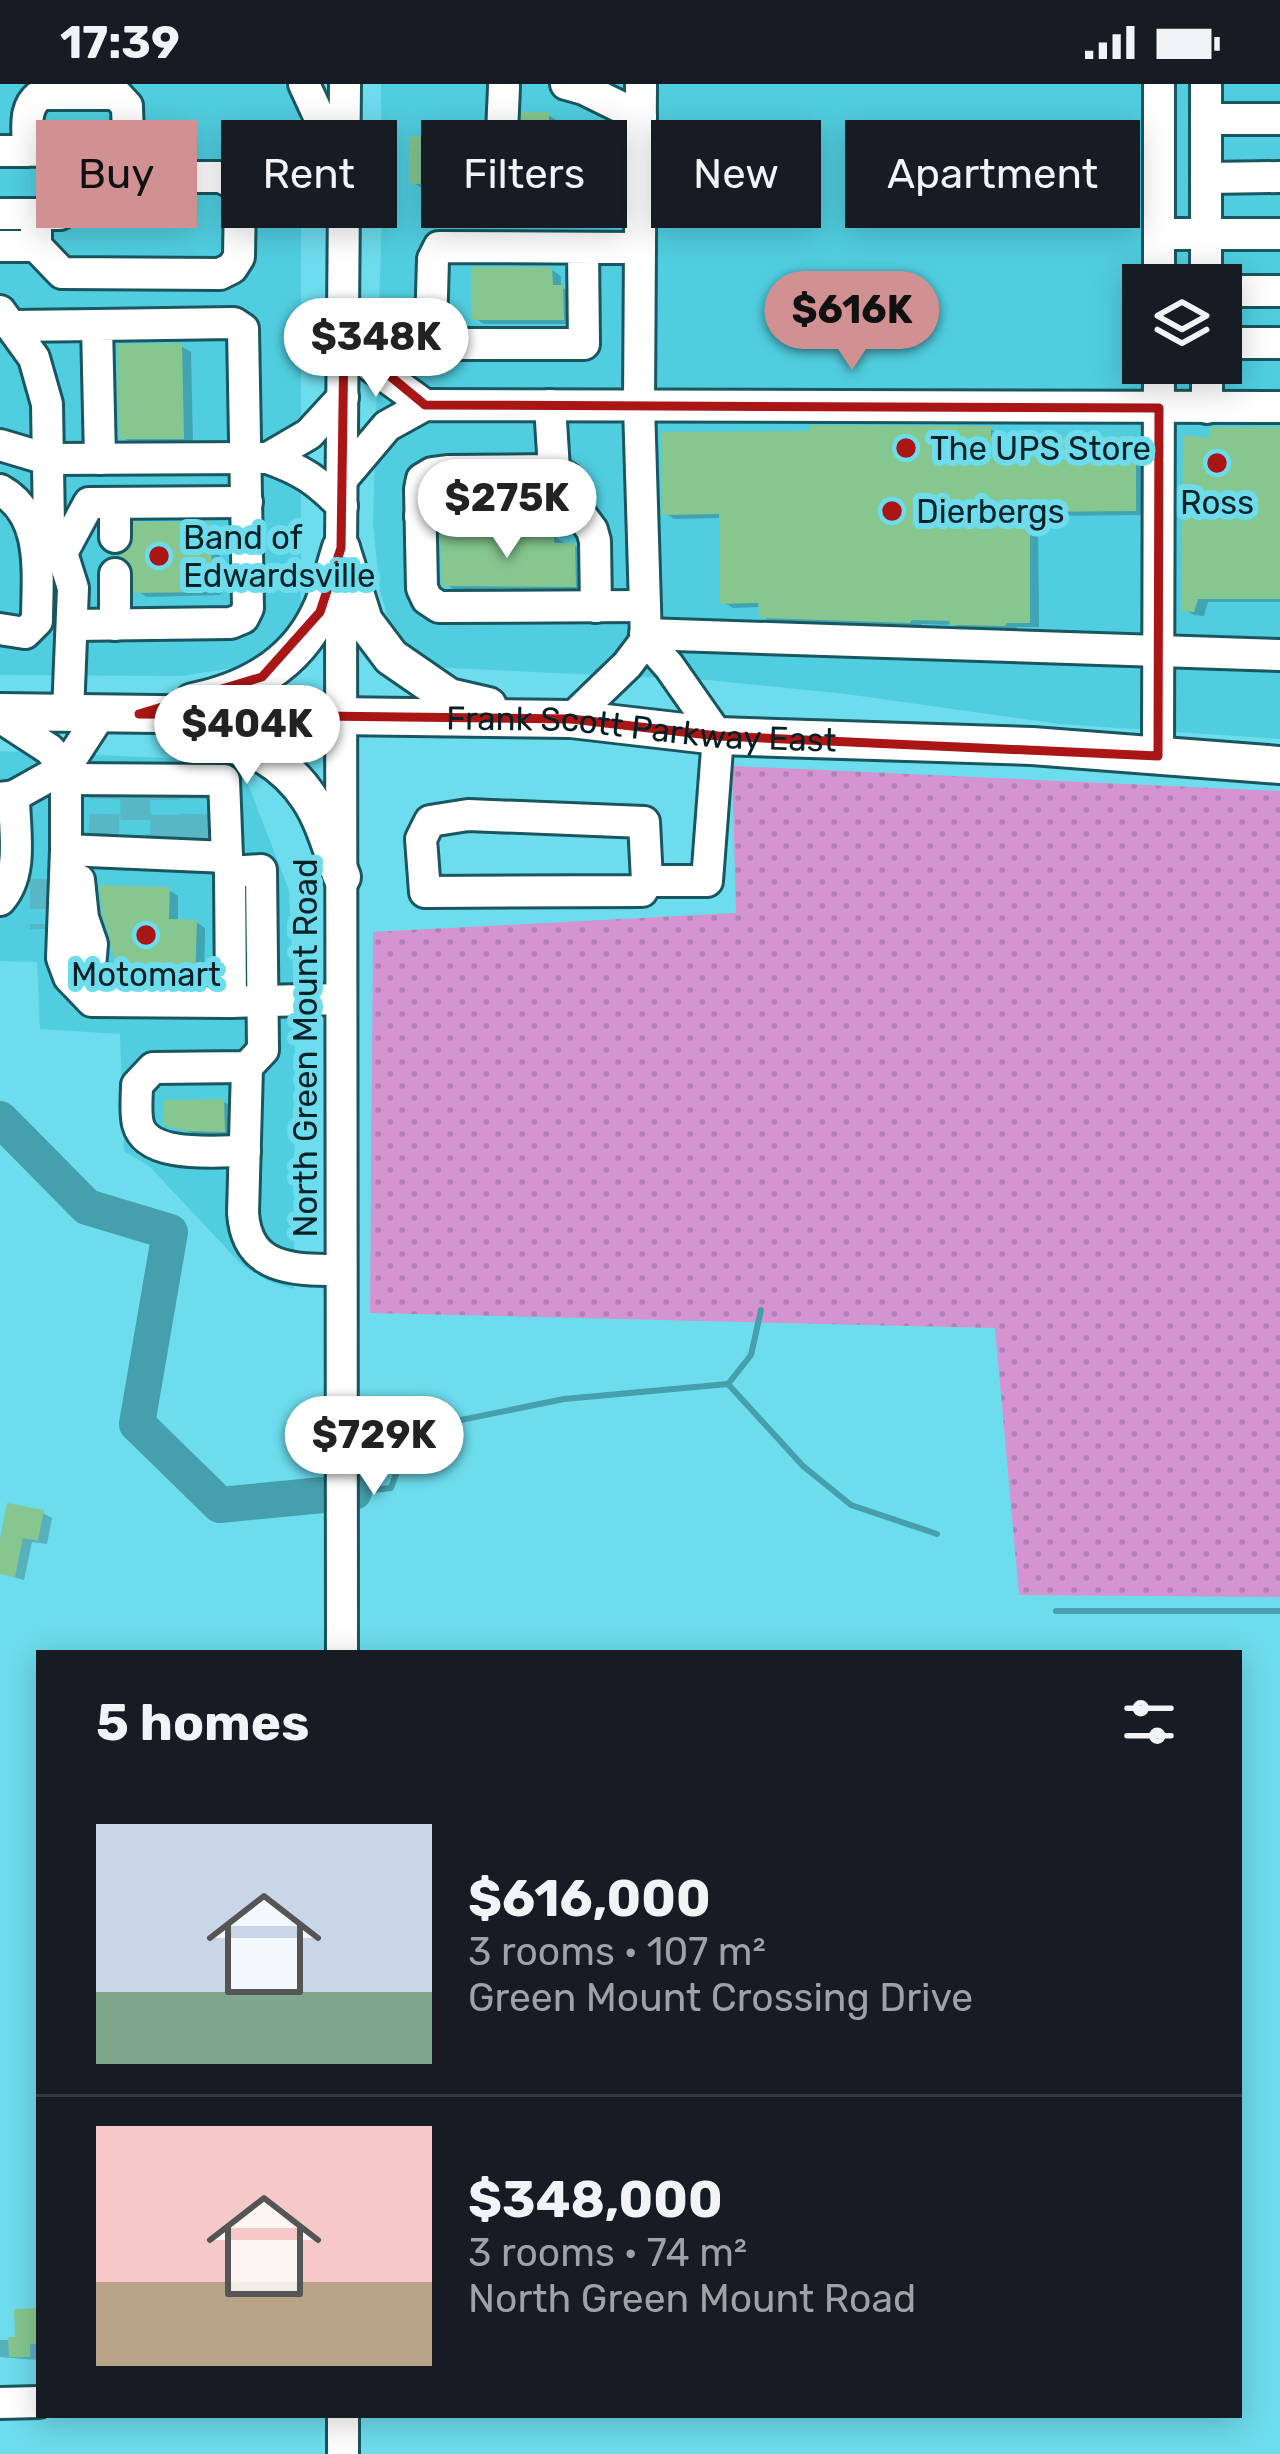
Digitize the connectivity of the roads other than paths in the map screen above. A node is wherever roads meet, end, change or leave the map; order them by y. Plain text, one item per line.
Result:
1 (304, 84) edge
2 (345, 84) edge
3 (504, 84) edge
4 (566, 84) edge
5 (641, 84) edge
6 (1159, 84) edge
7 (1206, 84) edge
8 (640, 117) junction
9 (1206, 119) junction
10 (1280, 119) edge
11 (320, 120) edge
12 (345, 120) edge
13 (197, 177) edge
14 (1280, 177) edge
15 (1206, 178) junction
16 (640, 188) junction
17 (0, 214) edge
18 (36, 214) edge
19 (37, 228) edge
20 (344, 228) edge
21 (1159, 234) junction
22 (1280, 234) edge
23 (1206, 235) junction
24 (0, 246) edge
25 (36, 246) junction
26 (583, 248) junction
27 (640, 248) junction
28 (1159, 264) edge
29 (1207, 264) edge
30 (1242, 291) edge
31 (1280, 291) edge
32 (6, 319) edge
33 (97, 325) junction
34 (344, 338) junction
35 (1242, 343) edge
36 (1280, 343) edge
37 (1159, 384) edge
38 (1207, 384) edge
39 (343, 398) junction
40 (425, 405) junction
41 (550, 405) junction
42 (639, 405) junction
43 (1280, 407) edge
44 (1159, 408) junction
45 (1207, 408) junction
46 (0, 446) edge
47 (257, 458) junction
48 (47, 459) junction
49 (100, 459) junction
50 (554, 470) junction
51 (342, 492) junction
52 (8, 494) edge
53 (247, 502) junction
54 (115, 503) junction
55 (580, 513) junction
56 (420, 516) junction
57 (115, 537) dead end
58 (341, 548) junction
59 (62, 553) junction
60 (115, 574) dead end
61 (596, 608) junction
62 (115, 625) junction
63 (73, 626) junction
64 (645, 627) junction
65 (0, 629) edge
66 (1159, 652) junction
67 (1280, 655) edge
68 (85, 713) junction
69 (140, 713) junction
70 (0, 714) edge
71 (341, 716) junction
72 (558, 719) junction
73 (718, 736) junction
74 (1158, 756) junction
75 (1280, 765) edge
76 (66, 773) junction
77 (7, 797) edge
78 (128, 848) junction
79 (228, 864) junction
80 (342, 877) junction
81 (45, 879) dead end
82 (647, 881) junction
83 (0, 900) edge
84 (45, 929) dead end
85 (76, 950) junction
86 (341, 999) junction
87 (265, 1000) junction
88 (232, 1002) junction
89 (247, 1067) junction
90 (244, 1151) junction
91 (340, 1270) junction
92 (342, 1650) edge
93 (36, 2402) edge
94 (0, 2403) edge
95 (343, 2418) edge
96 (343, 2454) edge

1 - 11 street
2 - 12 street, North Green Mount Road
3 - 16 street
4 - 8 street
5 - 8 street
6 - 21 street
7 - 9 street
8 - 16 street
9 - 10 street
9 - 15 street
13 - 25 street
14 - 15 street
15 - 23 street
16 - 27 street
17 - 18 street
19 - 25 street
20 - 34 street, North Green Mount Road
21 - 23 street
21 - 28 street
22 - 23 street
23 - 29 street
24 - 25 street
26 - 26 street
26 - 27 street
27 - 42 street
30 - 31 street
32 - 33 street
32 - 48 street
33 - 47 street
33 - 49 street
34 - 39 street, North Green Mount Road
34 - 40 street
35 - 36 street
37 - 44 street
38 - 45 street
39 - 47 street
39 - 51 street, North Green Mount Road
40 - 41 street
40 - 51 street
41 - 42 street
41 - 50 street
42 - 44 street
42 - 64 street
43 - 45 street
44 - 45 street
44 - 66 street
46 - 48 street
47 - 49 street
47 - 51 street
47 - 53 street
48 - 49 street
48 - 59 street
50 - 55 street
50 - 56 street
51 - 58 street, North Green Mount Road
52 - 65 street
53 - 54 street
53 - 62 street
54 - 57 street
54 - 59 street
55 - 56 street
55 - 61 street
56 - 61 street
58 - 69 main road
58 - 71 street, North Green Mount Road
58 - 72 main road
59 - 63 street
60 - 62 street
61 - 64 street
62 - 63 street
63 - 68 street
64 - 66 street
64 - 72 street
64 - 73 street
66 - 67 street
66 - 74 street
68 - 69 main road, Frank Scott Parkway East
68 - 70 main road, Frank Scott Parkway East
68 - 76 street
69 - 71 main road, Frank Scott Parkway East
69 - 80 main road
70 - 76 street
71 - 72 main road, Frank Scott Parkway East
71 - 80 street, North Green Mount Road
72 - 73 main road, Frank Scott Parkway East
73 - 74 main road, Frank Scott Parkway East
73 - 82 street
74 - 75 main road, Frank Scott Parkway East
76 - 77 street
76 - 78 street
76 - 79 street
77 - 83 street
78 - 79 street
78 - 81 street
78 - 85 street
78 - 85 street
79 - 87 street
79 - 88 street
80 - 86 street, North Green Mount Road
82 - 82 street
84 - 85 street
85 - 88 street
86 - 87 street
86 - 91 street, North Green Mount Road
87 - 88 street
87 - 89 street
89 - 90 street
89 - 90 street
90 - 91 street
91 - 92 street, North Green Mount Road
93 - 94 street
95 - 96 street

